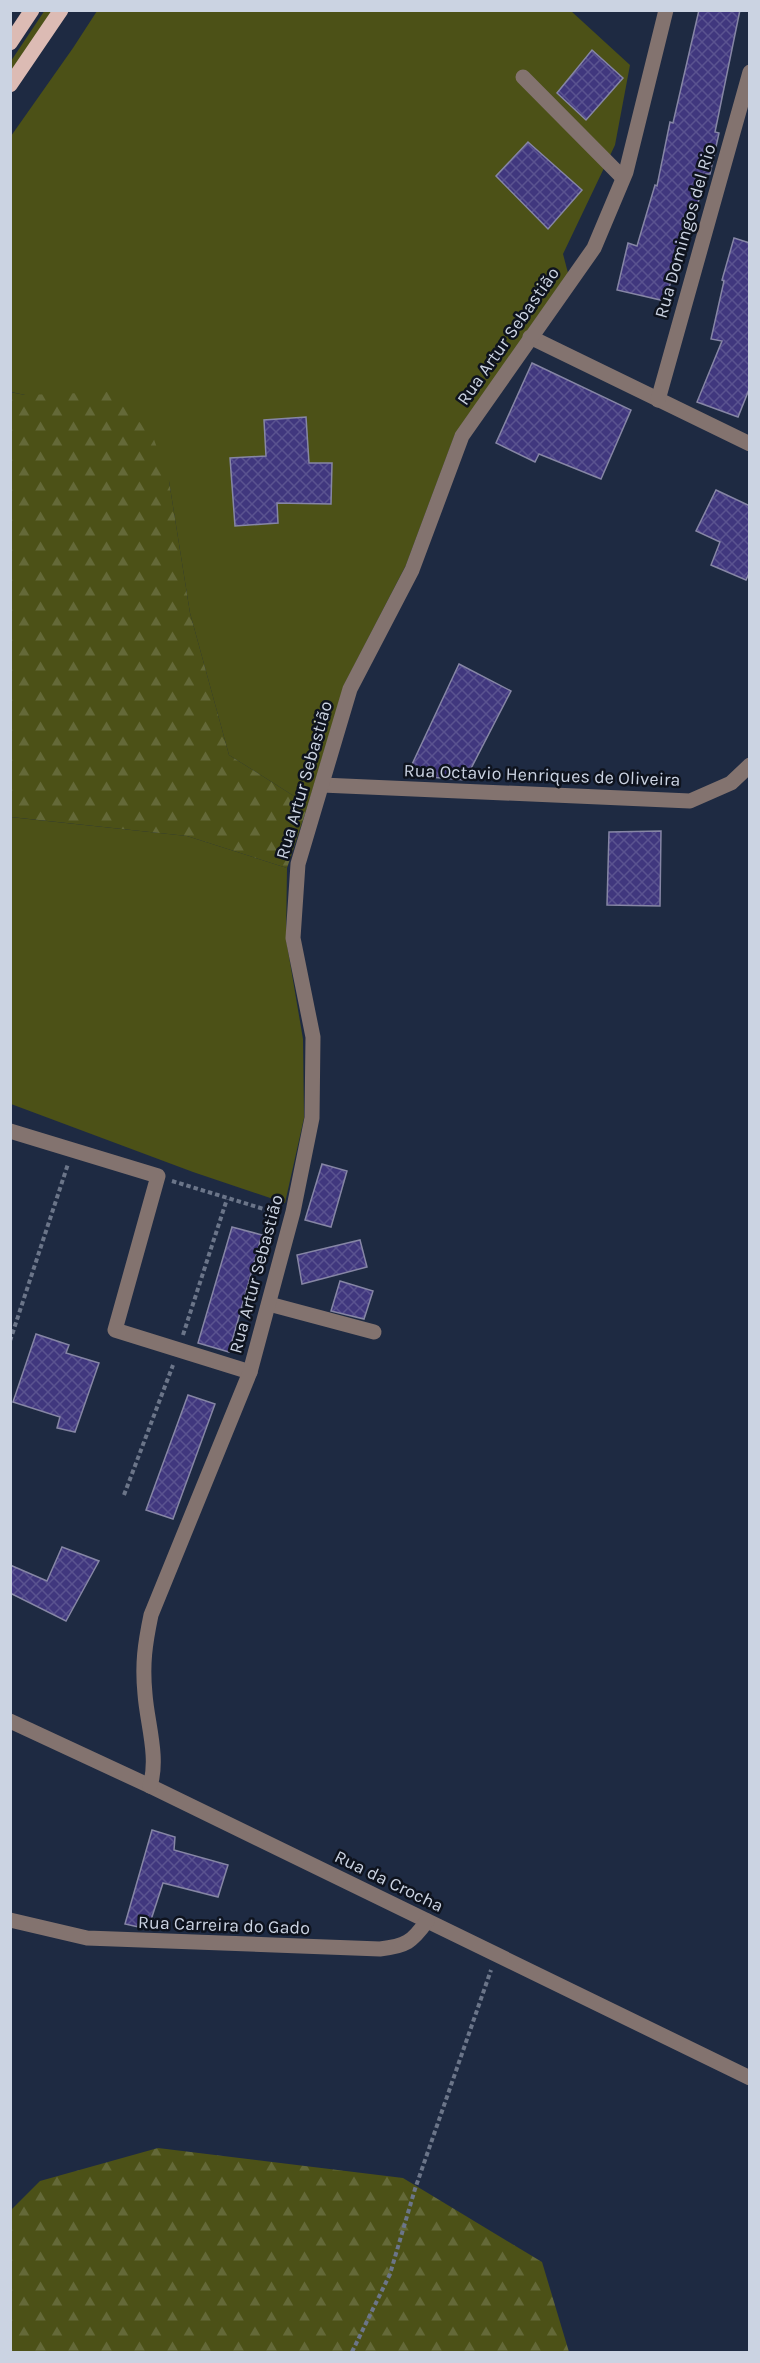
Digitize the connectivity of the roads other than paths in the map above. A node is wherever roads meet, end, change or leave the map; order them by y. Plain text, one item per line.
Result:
1 (32, 10) edge
2 (61, 10) edge
3 (666, 10) edge
4 (10, 43) edge
5 (750, 72) edge
6 (523, 77) dead end
7 (10, 85) edge
8 (623, 177) junction
9 (530, 337) junction
10 (658, 400) junction
11 (750, 444) edge
12 (750, 765) edge
13 (322, 785) junction
14 (10, 1131) edge
15 (269, 1304) junction
16 (374, 1332) dead end
17 (250, 1372) junction
18 (10, 1721) edge
19 (150, 1786) junction
20 (10, 1920) edge
21 (427, 1921) junction
22 (750, 2078) edge

1 - 4 main road
2 - 7 main road
3 - 8 street, Rua Artur Sebastião
5 - 10 street, Rua Domingos del Rio
6 - 8 street
8 - 9 street, Rua Artur Sebastião
9 - 10 street
9 - 13 street, Rua Artur Sebastião
10 - 11 street
12 - 13 street, Rua Octavio Henriques de Oliveira
13 - 15 street, Rua Artur Sebastião
14 - 17 street
15 - 16 street
15 - 17 street, Rua Artur Sebastião
17 - 19 street, Rua Artur Sebastião
18 - 19 street, Rua da Crocha
19 - 21 street, Rua da Crocha
20 - 21 street, Rua Carreira do Gado
21 - 22 street, Rua da Crocha

